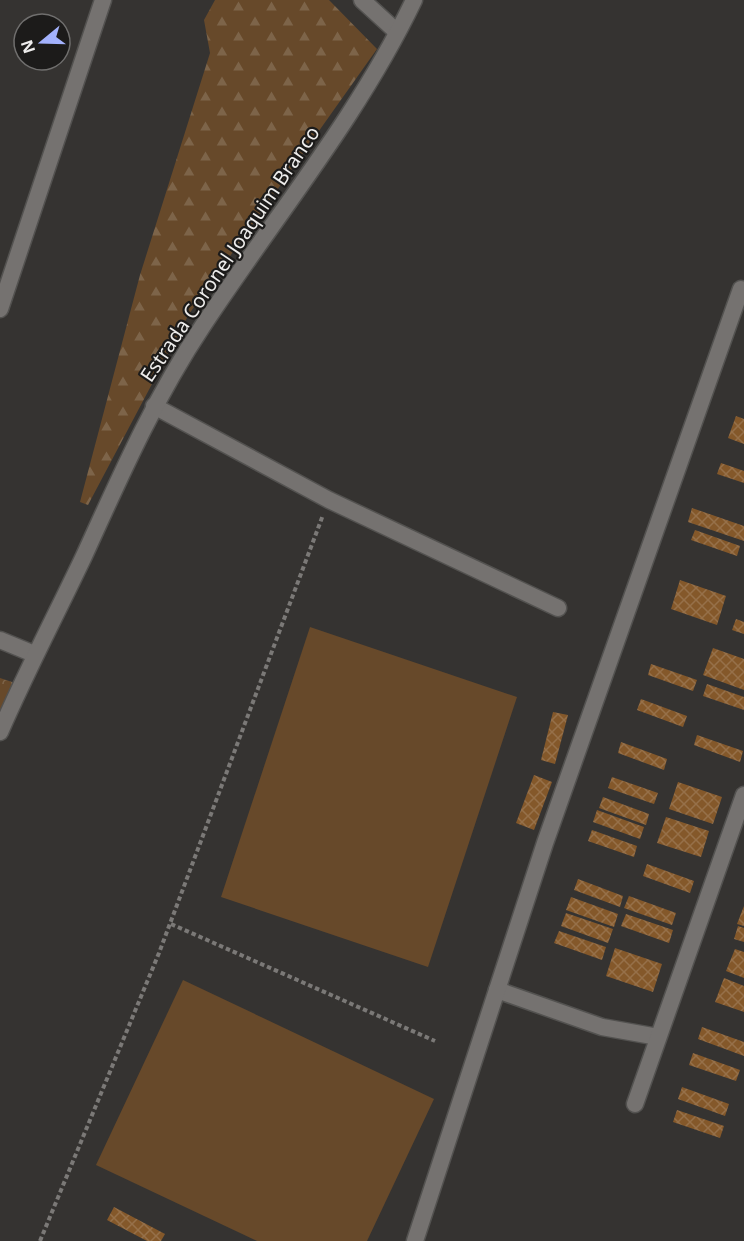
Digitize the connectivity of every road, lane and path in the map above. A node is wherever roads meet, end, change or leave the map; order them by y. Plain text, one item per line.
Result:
1 (103, 0) edge
2 (362, 0) edge
3 (414, 0) edge
4 (397, 32) junction
5 (741, 289) dead end
6 (0, 309) edge
7 (154, 406) junction
8 (329, 500) junction
9 (558, 608) dead end
10 (0, 640) edge
11 (34, 654) junction
12 (0, 732) edge
13 (744, 795) edge
14 (171, 924) junction
15 (497, 990) junction
16 (658, 1037) junction
17 (435, 1041) dead end
18 (635, 1104) dead end
19 (40, 1241) edge
20 (415, 1241) edge

1 - 6 street
2 - 4 street
3 - 4 street, Estrada Coronel Joaquim Branco
4 - 7 street, Estrada Coronel Joaquim Branco
5 - 15 street
7 - 8 street
7 - 11 street, Estrada Coronel Joaquim Branco
8 - 9 street
8 - 14 path
10 - 11 street
11 - 12 street, Estrada Coronel Joaquim Branco
13 - 16 street
14 - 17 path
14 - 19 path
15 - 16 street
15 - 20 street
16 - 18 street

